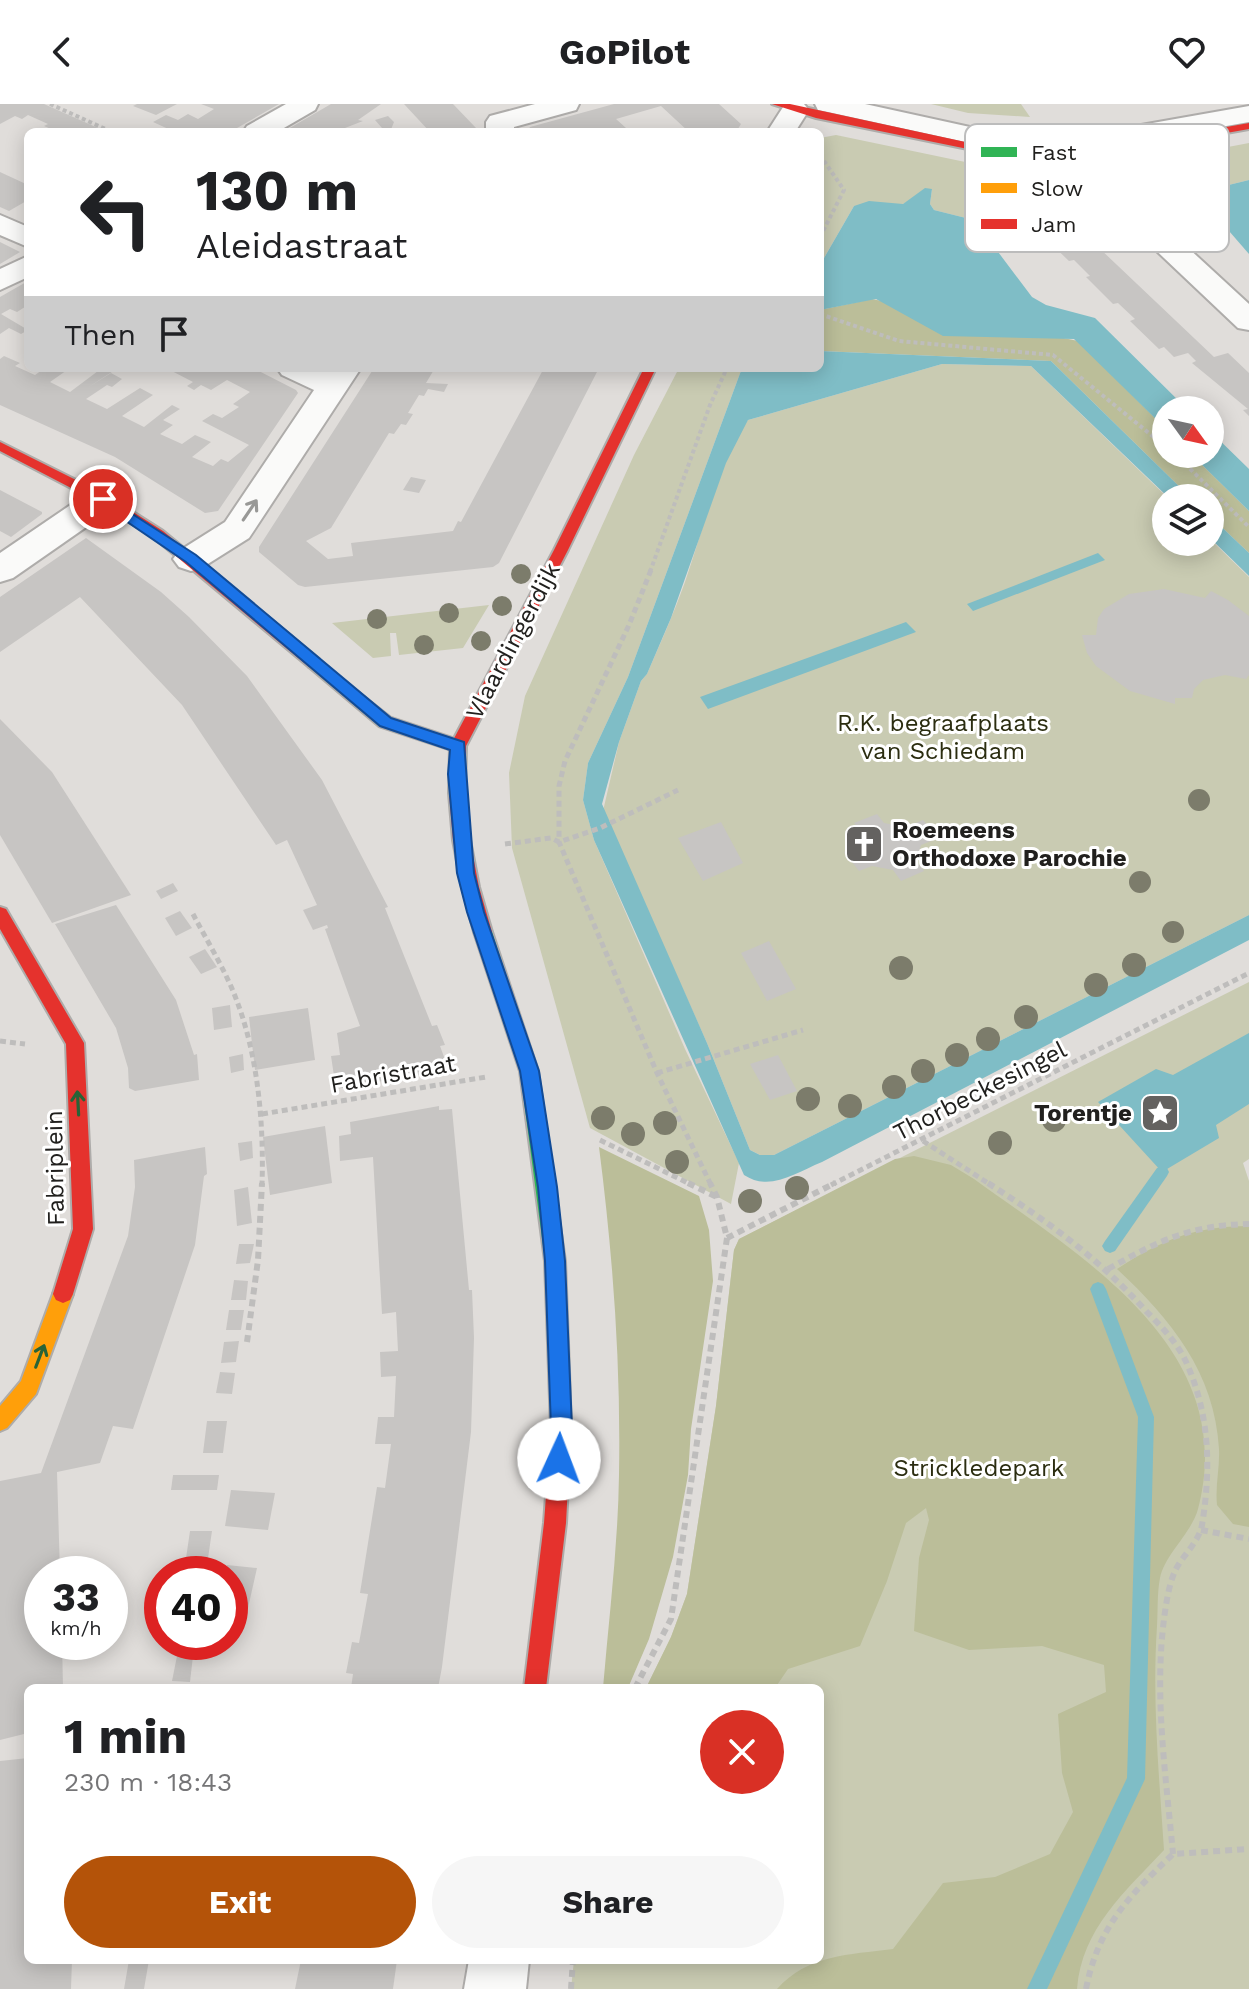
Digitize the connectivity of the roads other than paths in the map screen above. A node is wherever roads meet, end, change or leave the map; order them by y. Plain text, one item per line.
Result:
1 (305, 104) edge
2 (566, 104) edge
3 (828, 104) edge
4 (788, 112) edge
5 (1249, 114) edge
6 (494, 119) edge
7 (1201, 124) edge
8 (1249, 126) edge
9 (264, 128) edge
10 (1229, 129) edge
11 (965, 134) edge
12 (965, 146) edge
13 (0, 224) edge
14 (24, 236) edge
15 (1173, 252) edge
16 (24, 267) edge
17 (0, 281) edge
18 (1249, 321) edge
19 (311, 372) edge
20 (648, 372) edge
21 (338, 378) edge
22 (0, 446) edge
23 (103, 499) junction
24 (191, 559) junction
25 (0, 570) edge
26 (458, 746) junction
27 (0, 914) edge
28 (0, 1421) edge
29 (535, 1684) edge
30 (498, 1964) edge
31 (495, 1989) edge

1 - 9 street
2 - 6 street
3 - 11 street
4 - 12 street
5 - 7 street
8 - 10 street
13 - 14 street
15 - 18 street
16 - 17 street
19 - 21 street
20 - 26 street, Vlaardingerdijk
24 -> 21 street
22 - 23 street
23 - 24 street
23 - 25 street
24 - 26 street
26 - 29 street, Vlaardingerdijk
28 -> 27 street, Fabriplein
30 - 31 street

